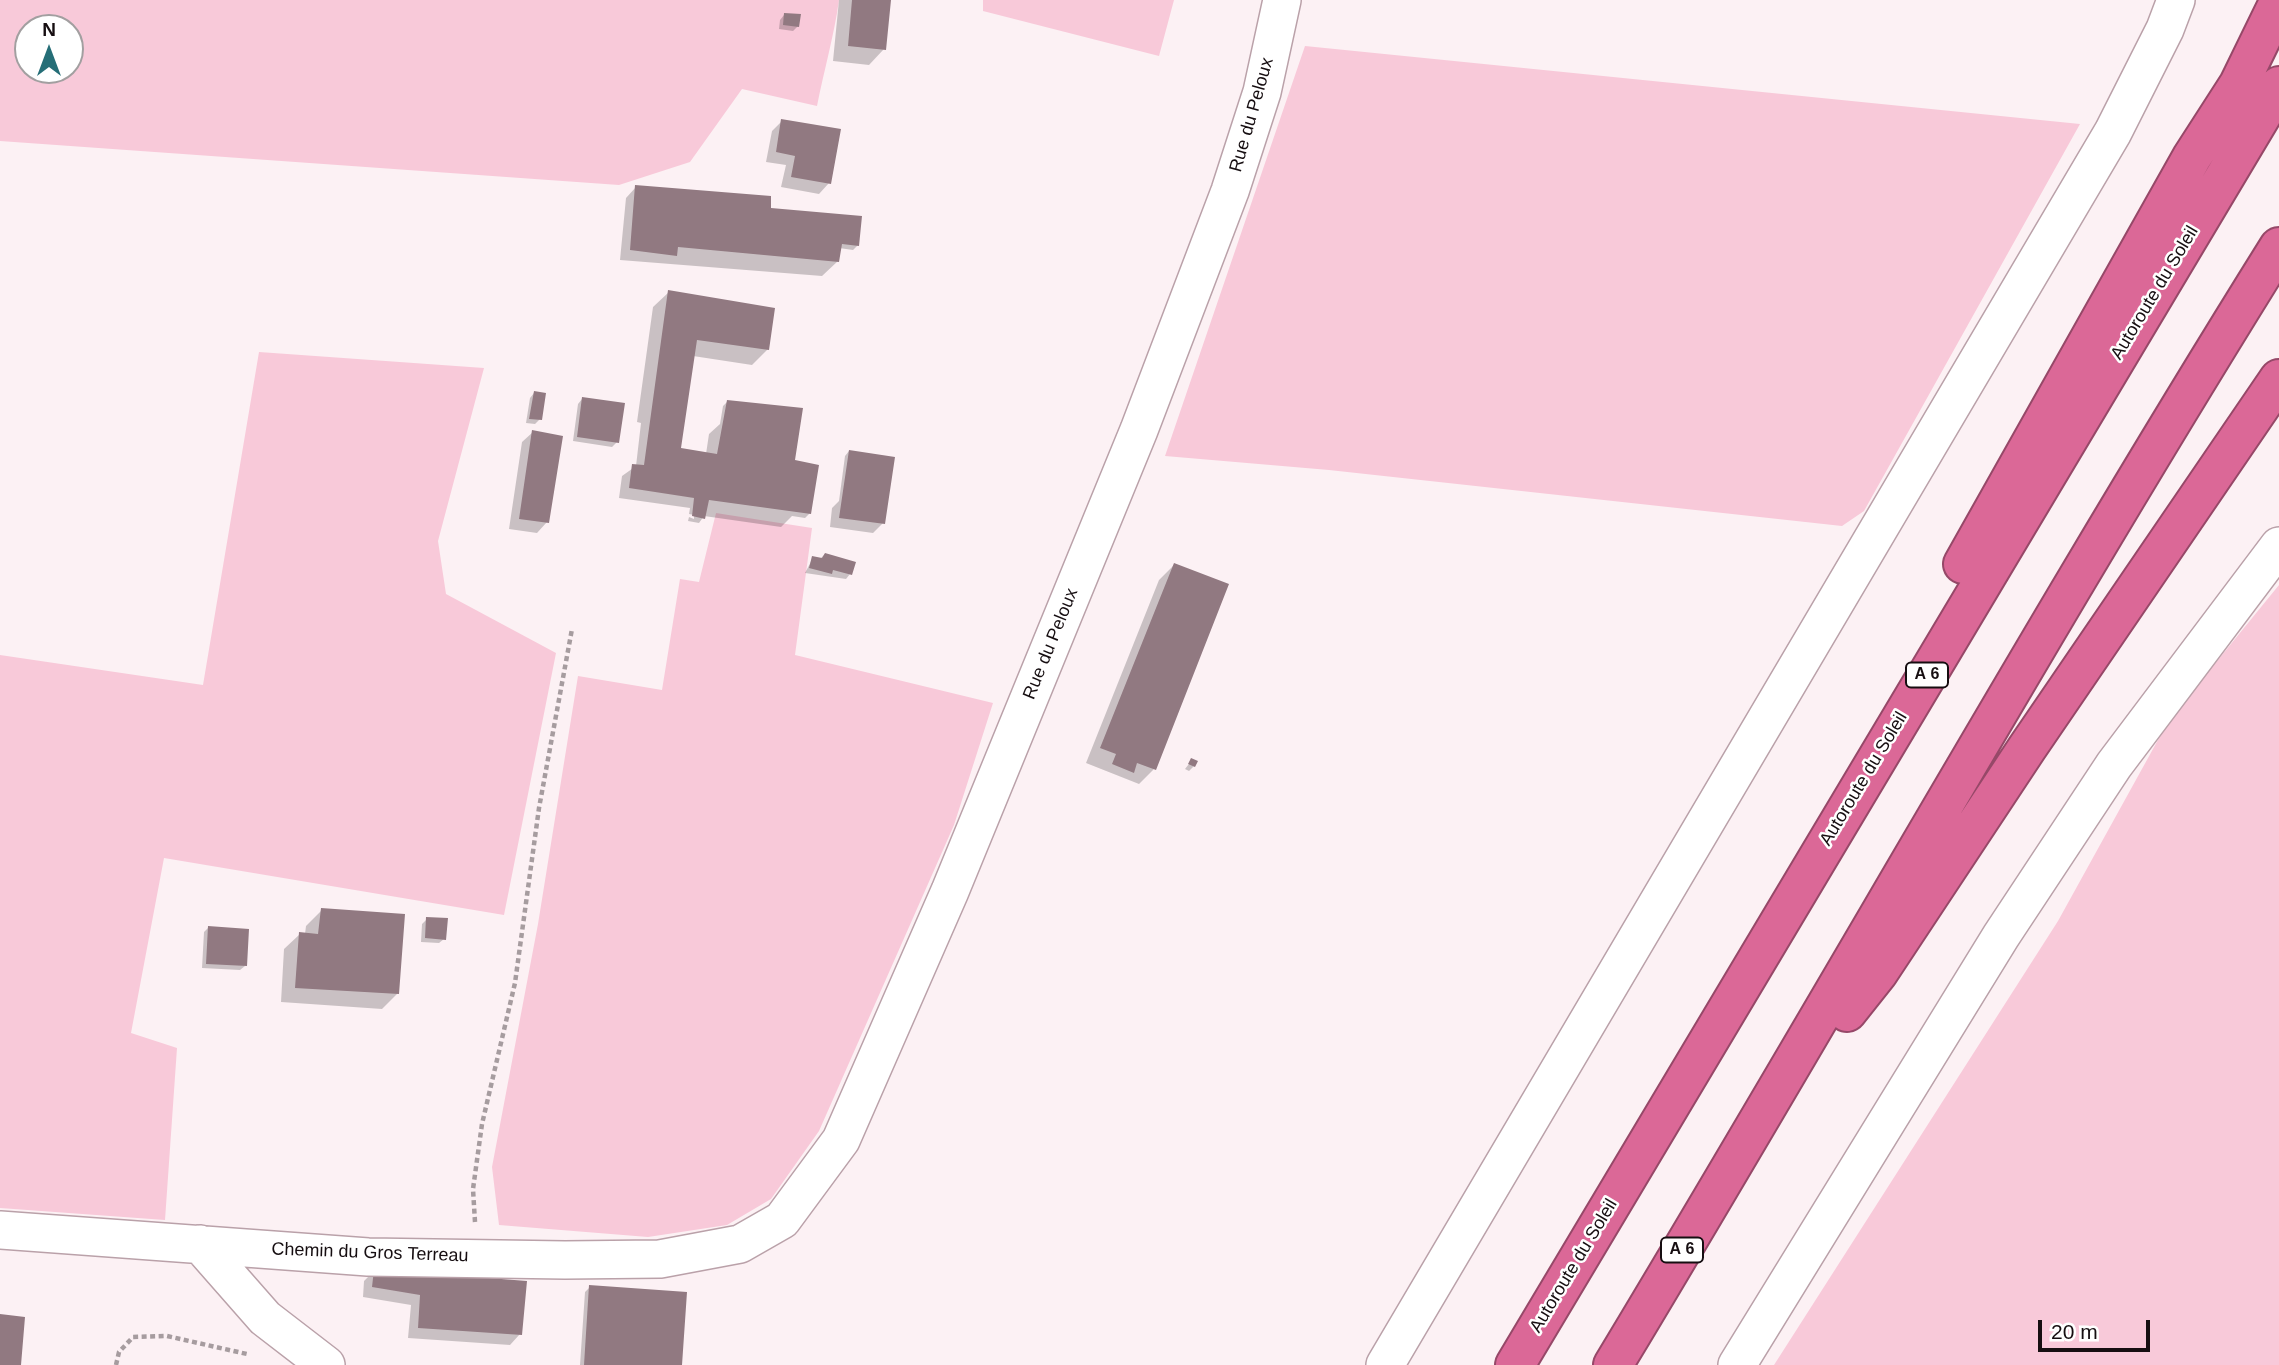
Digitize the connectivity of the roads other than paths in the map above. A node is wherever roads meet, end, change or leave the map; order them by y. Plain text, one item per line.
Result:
1 (1282, 0) edge
2 (2176, 0) edge
3 (2279, 2) edge
4 (2279, 86) edge
5 (2279, 247) edge
6 (2279, 379) edge
7 (2279, 547) edge
8 (1751, 1136) junction
9 (0, 1230) edge
10 (200, 1244) junction
11 (740, 1244) joint
12 (1575, 1264) junction
13 (326, 1365) edge
14 (1385, 1365) edge
15 (1516, 1365) edge
16 (1613, 1365) edge
17 (1737, 1365) edge

1 - 11 street, Rue du Peloux
2 - 14 street
3 - 12 highway
4 - 12 highway, Autoroute du Soleil / A 6
5 - 8 highway, A 6
6 - 8 highway
7 - 17 street
8 - 16 highway, A 6
9 - 10 street, Chemin du Gros Terreau
10 - 11 street, Chemin du Gros Terreau
10 - 13 street
12 - 15 highway, Autoroute du Soleil / A 6

